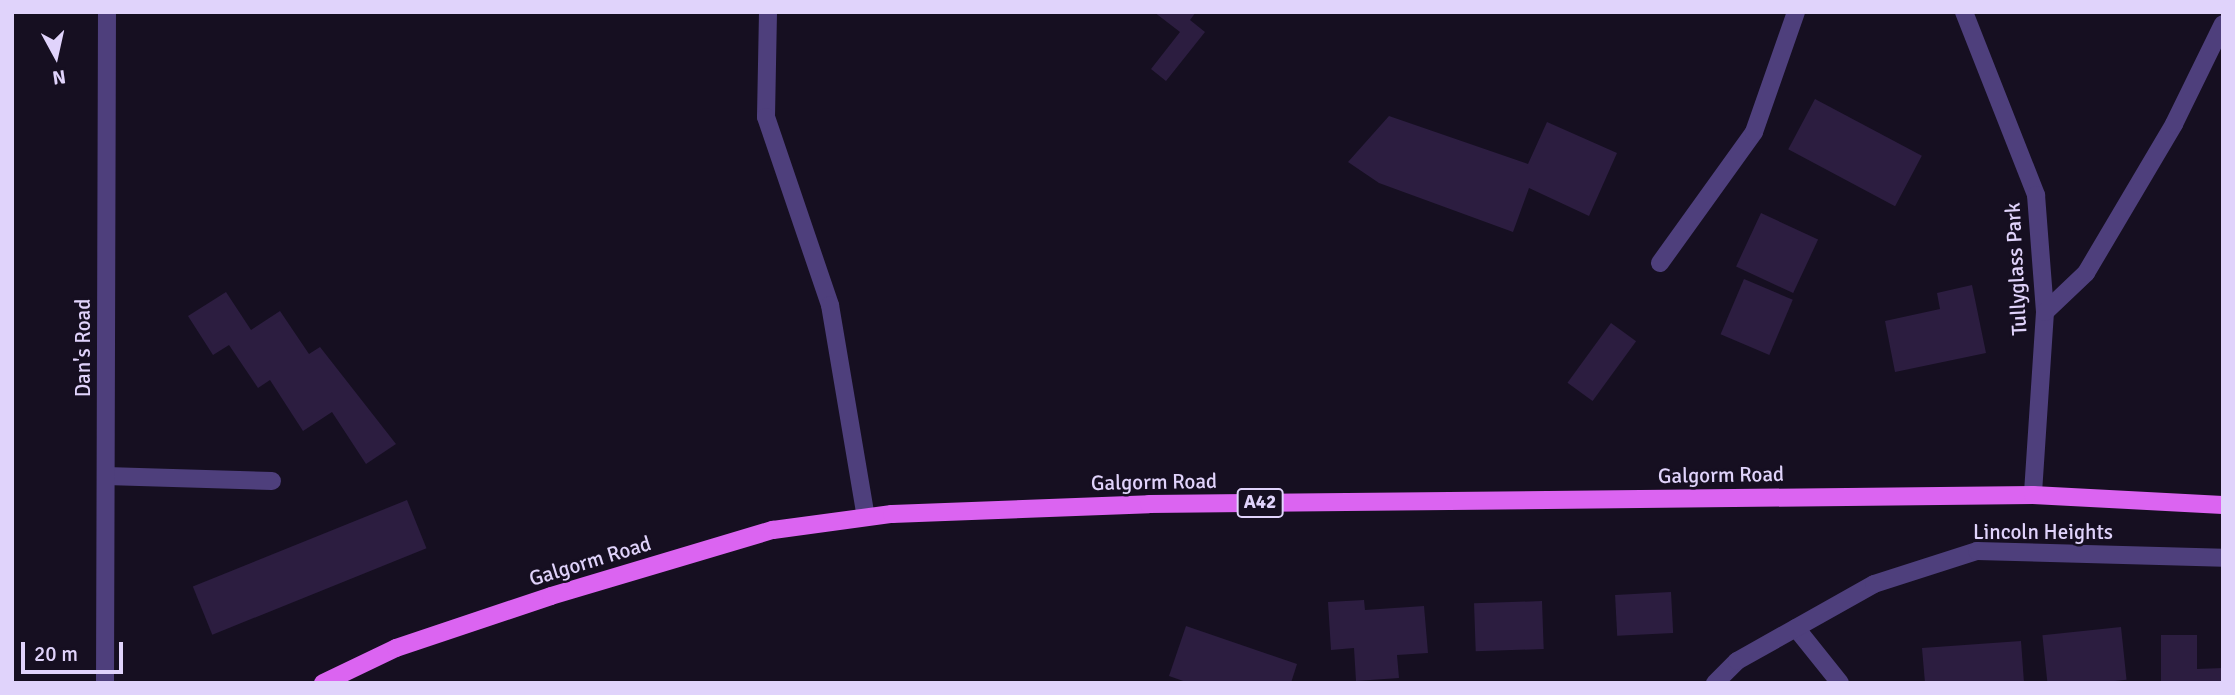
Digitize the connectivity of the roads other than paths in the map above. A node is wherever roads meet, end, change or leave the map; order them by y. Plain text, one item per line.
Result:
1 (107, 12) edge
2 (768, 12) edge
3 (1796, 12) edge
4 (1964, 12) edge
5 (2223, 24) edge
6 (1660, 263) dead end
7 (2045, 312) junction
8 (106, 476) junction
9 (272, 481) dead end
10 (2034, 495) junction
11 (2223, 505) edge
12 (866, 517) junction
13 (2223, 558) edge
14 (1796, 628) junction
15 (105, 683) edge
16 (323, 683) edge
17 (1715, 683) edge
18 (1840, 683) edge

1 - 8 street, Dan's Road
2 - 12 street
3 - 6 street
4 - 7 street, Tullyglass Park
5 - 7 street
7 - 10 street, Tullyglass Park
8 - 9 street
8 - 15 street, Dan's Road
10 - 11 main road, Galgorm Road / A42
10 - 12 main road, Galgorm Road / A42
12 - 16 main road, Galgorm Road / A42
13 - 14 street, Lincoln Heights
14 - 17 street, Lincoln Heights
14 - 18 street

